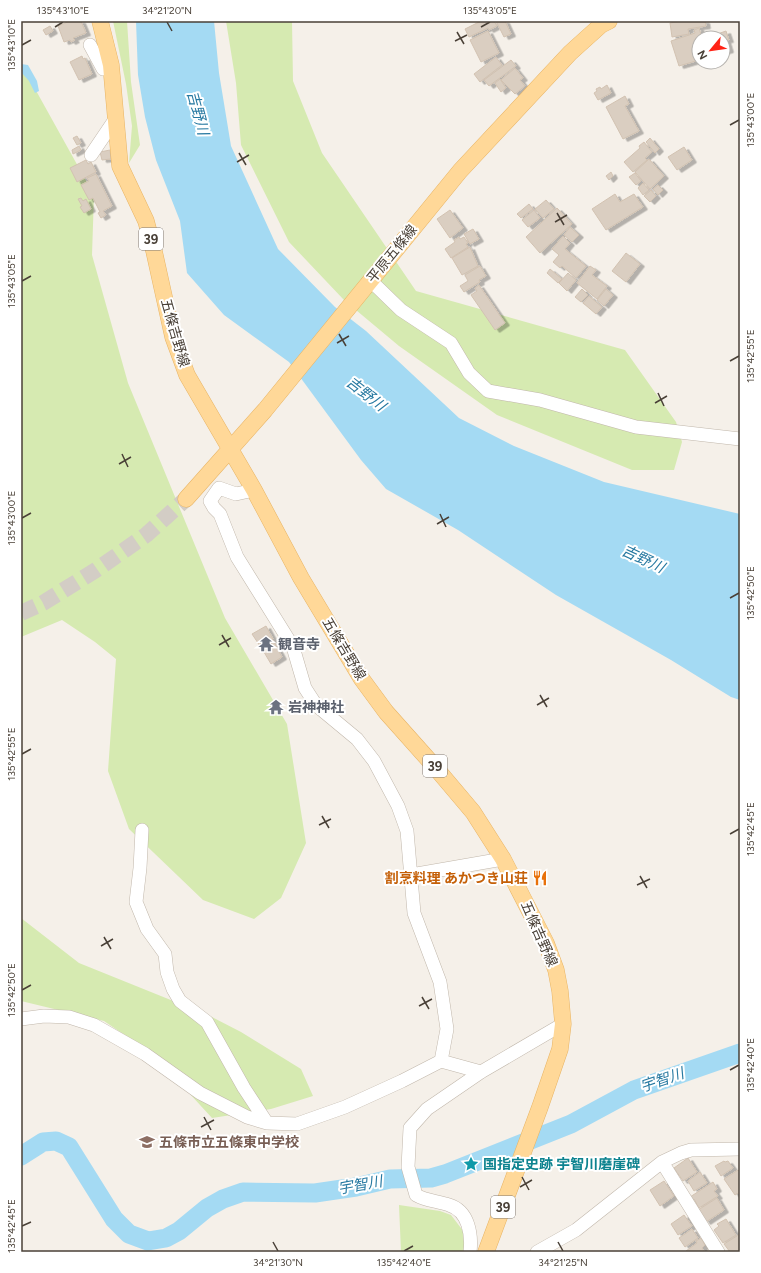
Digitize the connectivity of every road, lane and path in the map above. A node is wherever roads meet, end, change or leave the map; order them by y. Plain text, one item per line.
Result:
1 (100, 21) edge
2 (603, 22) edge
3 (90, 45) dead end
4 (111, 65) junction
5 (116, 118) junction
6 (91, 155) dead end
7 (370, 280) junction
8 (740, 439) edge
9 (231, 449) junction
10 (254, 490) junction
11 (186, 499) tunnel mouth
12 (142, 830) dead end
13 (503, 859) junction
14 (411, 875) junction
15 (21, 1019) edge
16 (563, 1024) junction
17 (441, 1061) junction
18 (481, 1072) junction
19 (267, 1123) junction
20 (740, 1148) edge
21 (662, 1162) junction
22 (470, 1252) edge
23 (486, 1252) edge
24 (537, 1252) edge
25 (718, 1252) edge

1 - 4 main road, 五條吉野線 / 39
2 - 7 main road, 平原五條線
3 - 4 street
4 - 5 main road, 五條吉野線 / 39
5 - 6 street
5 - 9 main road, 五條吉野線 / 39
7 - 8 street
7 - 9 main road, 平原五條線
9 - 10 main road, 五條吉野線 / 39
9 - 11 main road, 平原五條線
10 - 13 main road, 五條吉野線 / 39
10 - 14 street
12 - 19 street
13 - 14 street
13 - 16 main road, 五條吉野線 / 39
14 - 17 street
15 - 19 street
16 - 18 street
16 - 23 main road, 五條吉野線 / 39
17 - 18 street
17 - 19 street
18 - 22 street
20 - 21 street
21 - 24 street
21 - 25 street

